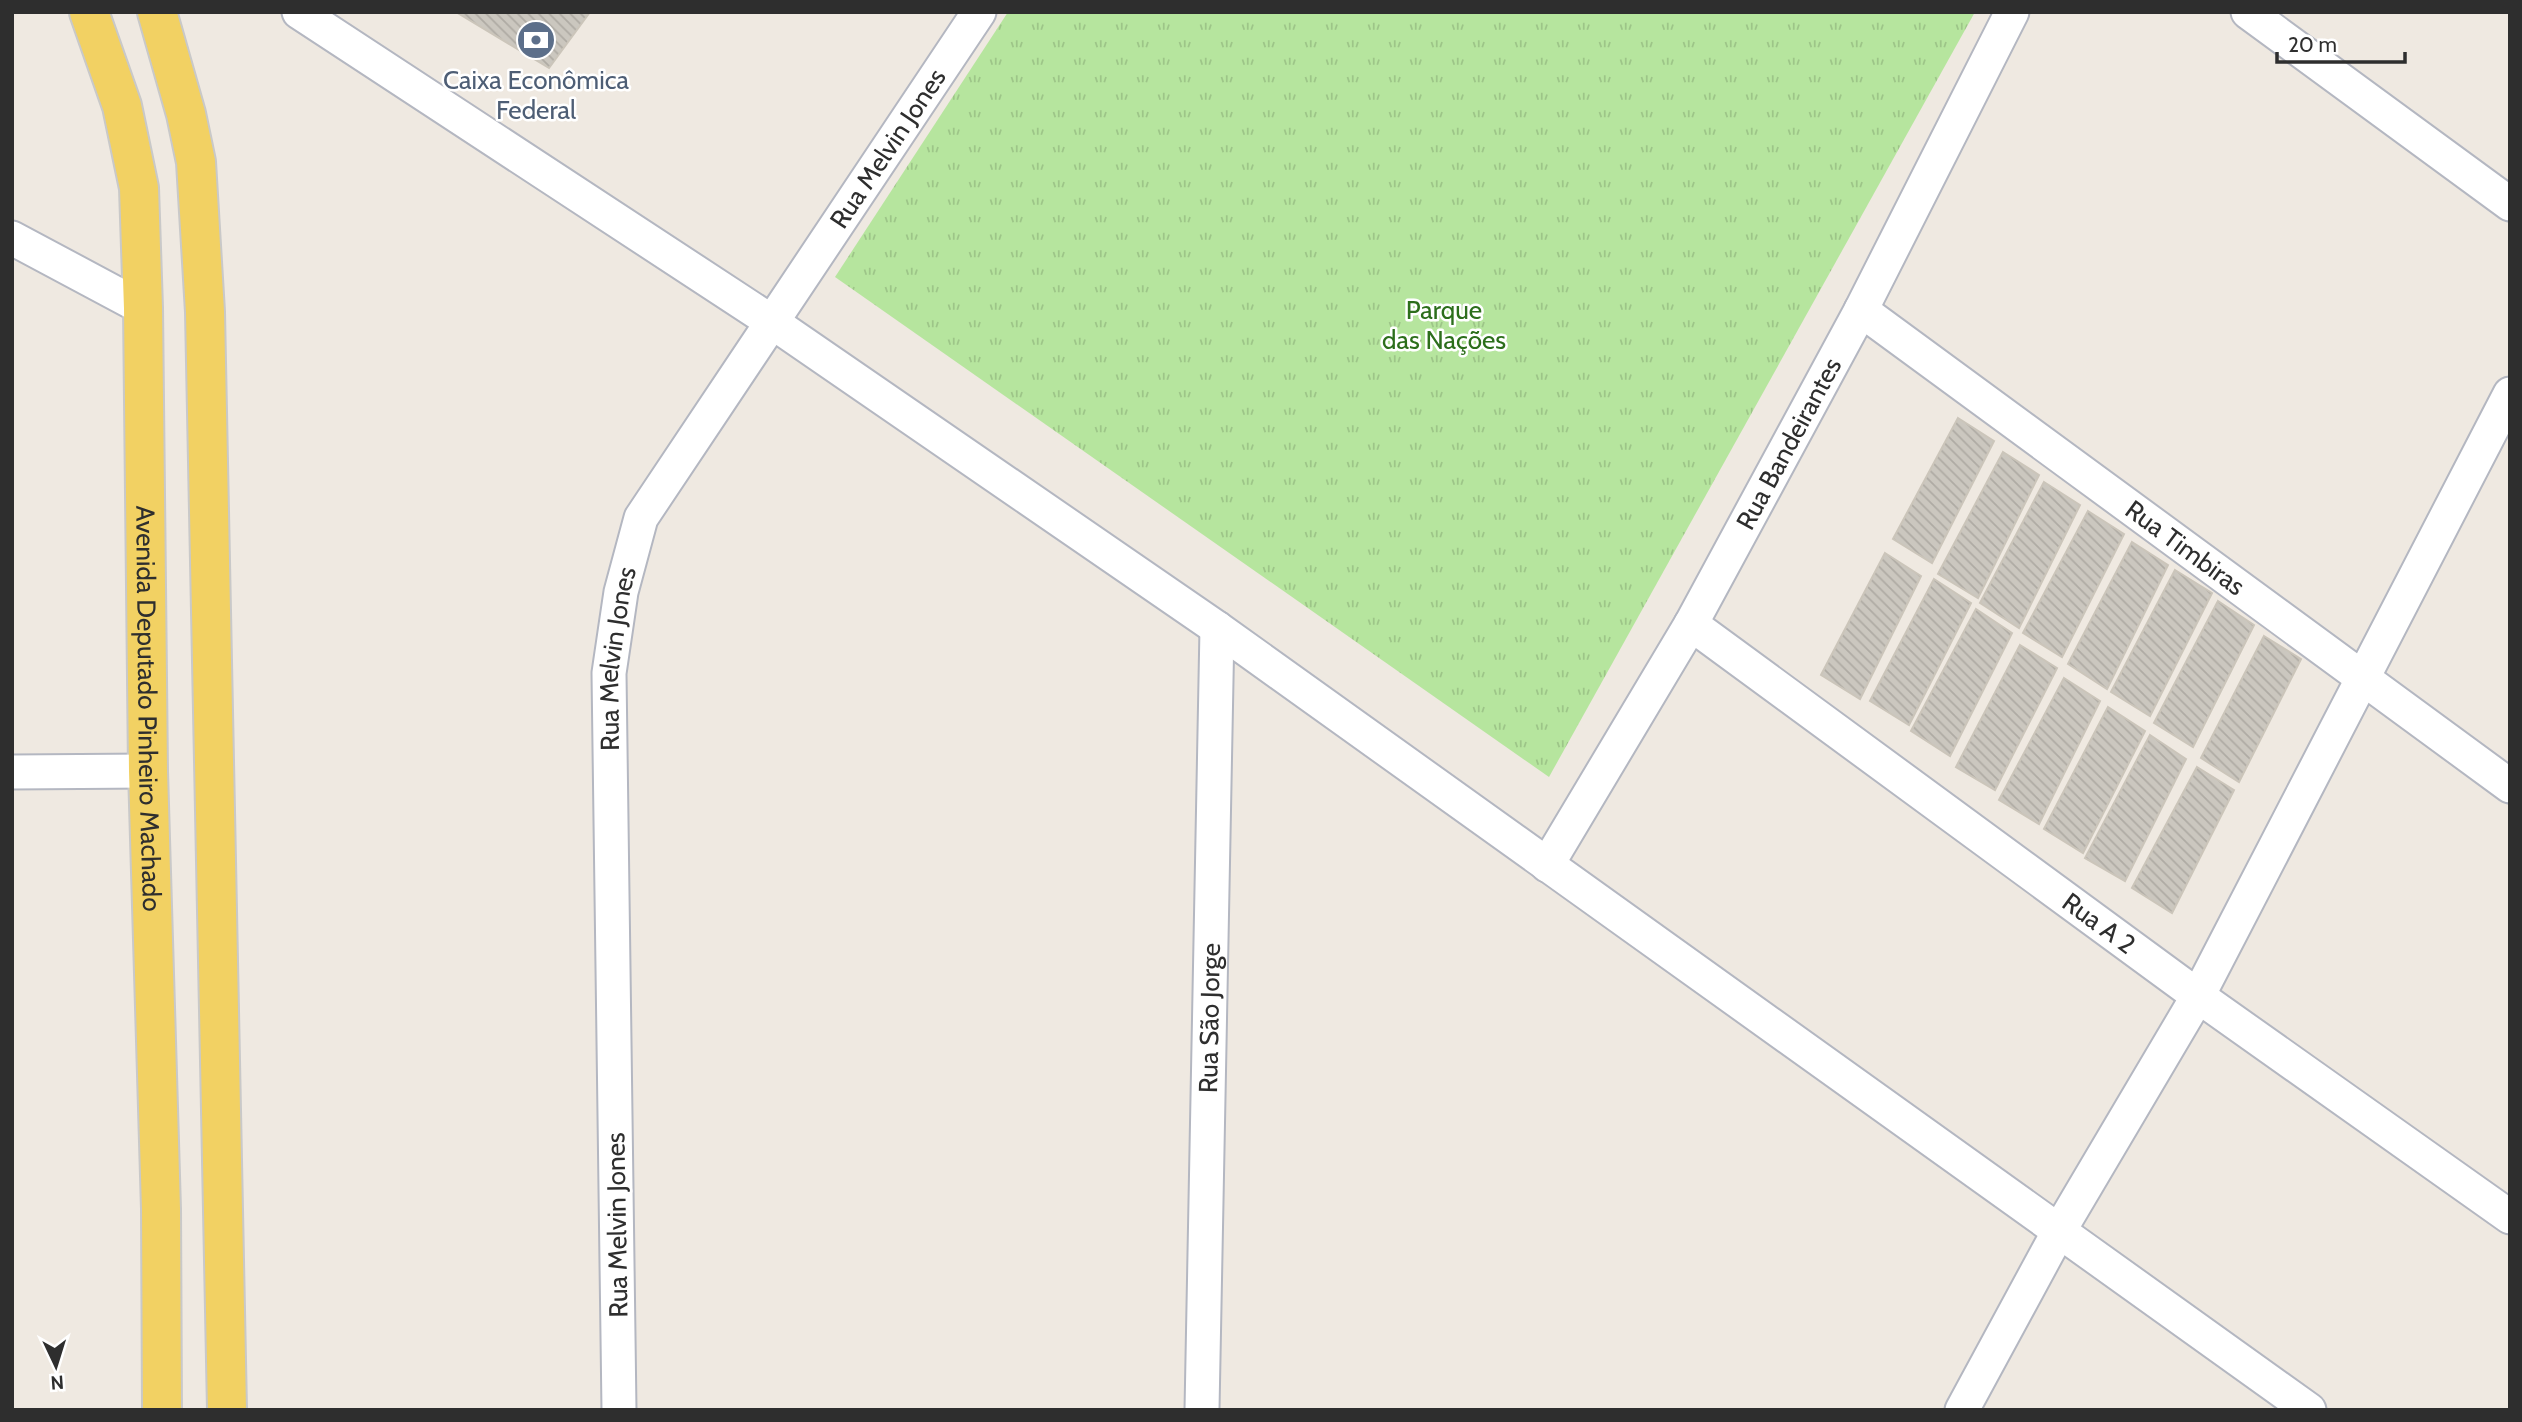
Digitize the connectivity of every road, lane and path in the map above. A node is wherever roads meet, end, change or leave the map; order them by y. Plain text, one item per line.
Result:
1 (89, 12) edge
2 (157, 12) edge
3 (299, 12) edge
4 (979, 12) edge
5 (2012, 12) edge
6 (2248, 12) edge
7 (2510, 204) edge
8 (12, 238) edge
9 (143, 308) junction
10 (1861, 310) junction
11 (772, 322) junction
12 (2510, 394) edge
13 (1690, 624) junction
14 (1217, 628) junction
15 (2362, 678) junction
16 (148, 771) junction
17 (12, 772) edge
18 (2510, 786) edge
19 (1547, 865) junction
20 (2198, 996) junction
21 (2510, 1217) edge
22 (2059, 1231) junction
23 (162, 1410) edge
24 (227, 1410) edge
25 (619, 1410) edge
26 (1202, 1410) edge
27 (1962, 1410) edge
28 (2309, 1410) edge

1 - 9 main road, Avenida Deputado Pinheiro Machado
2 - 24 main road
3 - 11 street
4 - 11 street, Rua Melvin Jones
5 - 10 street, Rua Bandeirantes
6 - 7 street
8 - 9 street
9 - 16 main road, Avenida Deputado Pinheiro Machado
10 - 13 street, Rua Bandeirantes
10 - 15 street, Rua Timbiras
11 - 14 street
11 - 25 street, Rua Melvin Jones
12 - 15 street
13 - 19 street, Rua Bandeirantes
13 - 20 street, Rua A 2
14 - 19 street
14 - 26 street, Rua São Jorge
15 - 18 street, Rua Timbiras
15 - 20 street
16 - 17 street
16 - 23 main road, Avenida Deputado Pinheiro Machado
19 - 22 street
20 - 21 street, Rua A 2
20 - 22 street
22 - 27 street
22 - 28 street

